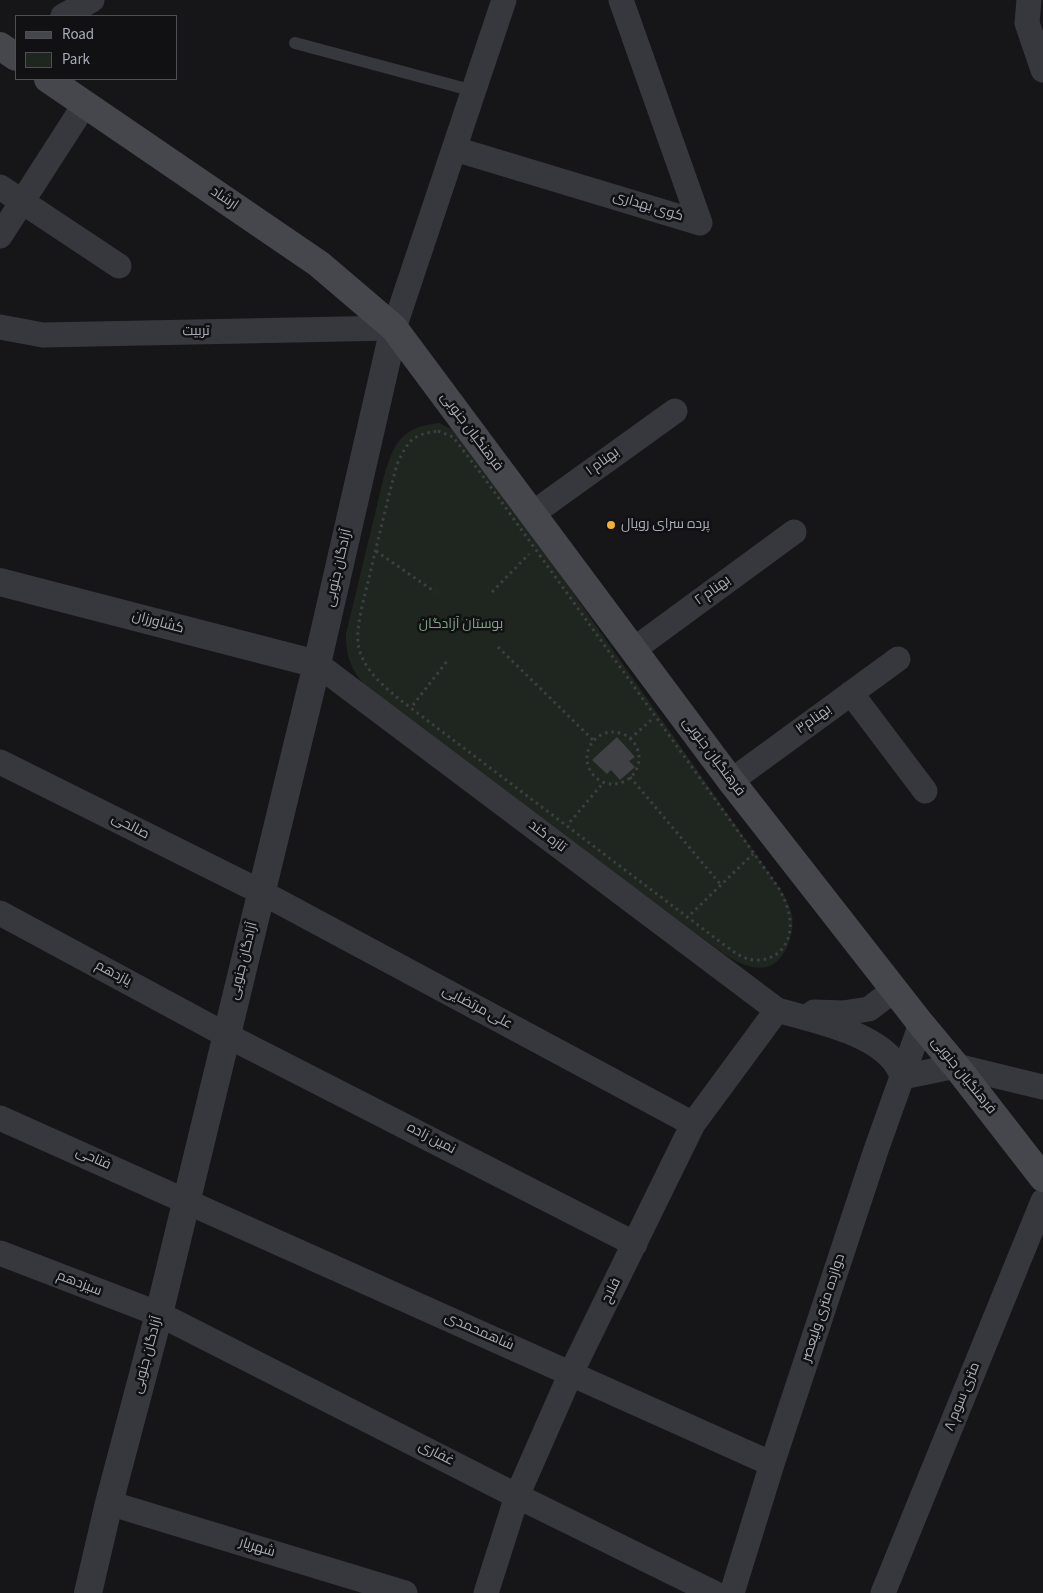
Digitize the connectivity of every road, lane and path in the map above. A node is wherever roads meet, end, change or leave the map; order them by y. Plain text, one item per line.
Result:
1 (92, 0) edge
2 (504, 0) edge
3 (621, 0) edge
4 (1029, 0) edge
5 (65, 15) edge
6 (295, 43) dead end
7 (1043, 70) edge
8 (49, 80) edge
9 (474, 91) junction
10 (85, 104) junction
11 (455, 149) junction
12 (0, 188) edge
13 (22, 202) junction
14 (0, 236) edge
15 (119, 266) dead end
16 (0, 327) edge
17 (394, 328) junction
18 (675, 411) dead end
19 (532, 514) junction
20 (794, 532) dead end
21 (535, 549) junction
22 (376, 550) junction
23 (0, 582) edge
24 (435, 592) dead end
25 (492, 592) dead end
26 (498, 647) dead end
27 (633, 650) junction
28 (898, 659) dead end
29 (448, 660) dead end
30 (317, 664) junction
31 (851, 693) junction
32 (411, 708) junction
33 (655, 716) junction
34 (630, 739) junction
35 (594, 741) junction
36 (0, 762) edge
37 (630, 778) junction
38 (731, 781) junction
39 (603, 783) junction
40 (925, 791) dead end
41 (567, 826) junction
42 (753, 853) junction
43 (721, 885) junction
44 (261, 892) junction
45 (0, 913) edge
46 (688, 917) junction
47 (894, 990) junction
48 (777, 1010) junction
49 (921, 1024) junction
50 (226, 1034) junction
51 (956, 1066) junction
52 (903, 1077) junction
53 (1043, 1087) edge
54 (0, 1118) edge
55 (693, 1124) junction
56 (1043, 1178) edge
57 (185, 1200) junction
58 (1043, 1201) edge
59 (635, 1244) junction
60 (0, 1253) edge
61 (158, 1314) junction
62 (571, 1373) junction
63 (772, 1464) junction
64 (517, 1496) junction
65 (109, 1503) junction
66 (88, 1593) edge
67 (406, 1593) edge
68 (486, 1593) edge
69 (714, 1593) edge
70 (732, 1593) edge
71 (883, 1593) edge

1 - 5 street
2 - 9 street
3 - 11 street, کوی بهداری
4 - 7 street
6 - 9 lane
8 - 10 main road, ارشاد
9 - 11 street
10 - 13 street
10 - 17 main road, ارشاد
11 - 17 street
12 - 13 street
13 - 14 street
13 - 15 street
16 - 17 street, تربیت
17 - 19 main road, فرهنگیان جنوبی
17 - 30 street, آزادگان جنوبی
18 - 19 street, بهنام ۱
19 - 27 main road, فرهنگیان جنوبی
20 - 27 street, بهنام ۲
21 - 22 path
21 - 25 path
21 - 33 path
22 - 24 path
22 - 32 path
23 - 30 street, کشاورزان
26 - 35 path
27 - 38 main road, فرهنگیان جنوبی
28 - 31 street, بهنام۳
29 - 32 path
30 - 44 street, آزادگان جنوبی
30 - 48 street, تازه کند
31 - 38 street, بهنام۳
31 - 40 street
32 - 41 path
33 - 34 path
33 - 42 path
34 - 35 path
34 - 37 path
35 - 39 path
36 - 44 street, صالحی
37 - 39 path
37 - 43 path
38 - 47 main road, فرهنگیان جنوبی
39 - 41 path
41 - 46 path
42 - 43 path
42 - 46 path
43 - 46 path
44 - 50 street, آزادگان جنوبی
44 - 55 street, علی مرتضایی
45 - 50 street, یازدهم
47 - 48 street
47 - 49 main road, فرهنگیان جنوبی
48 - 52 street
48 - 55 street, فلاح
49 - 51 main road, فرهنگیان جنوبی
49 - 52 street, دوازده متری ولیعصر
50 - 57 street, آزادگان جنوبی
50 - 59 street, نمین زاده
51 - 52 street
51 - 53 street
51 - 56 main road, فرهنگیان جنوبی
52 - 63 street, دوازده متری ولیعصر
54 - 57 street, فتاحی
55 - 59 street, فلاح
57 - 61 street, آزادگان جنوبی
57 - 62 street, شاهمحمدی
58 - 71 street, ۸ متری سوم
59 - 62 street, فلاح
60 - 61 street, سیزدهم
61 - 64 street, غفاری
61 - 65 street, آزادگان جنوبی
62 - 63 street, شاهمحمدی
62 - 64 street, فلاح
63 - 70 street, دوازده متری ولیعصر
64 - 68 street, فلاح
64 - 69 street, غفاری
65 - 66 street, آزادگان جنوبی
65 - 67 street, شهریار

